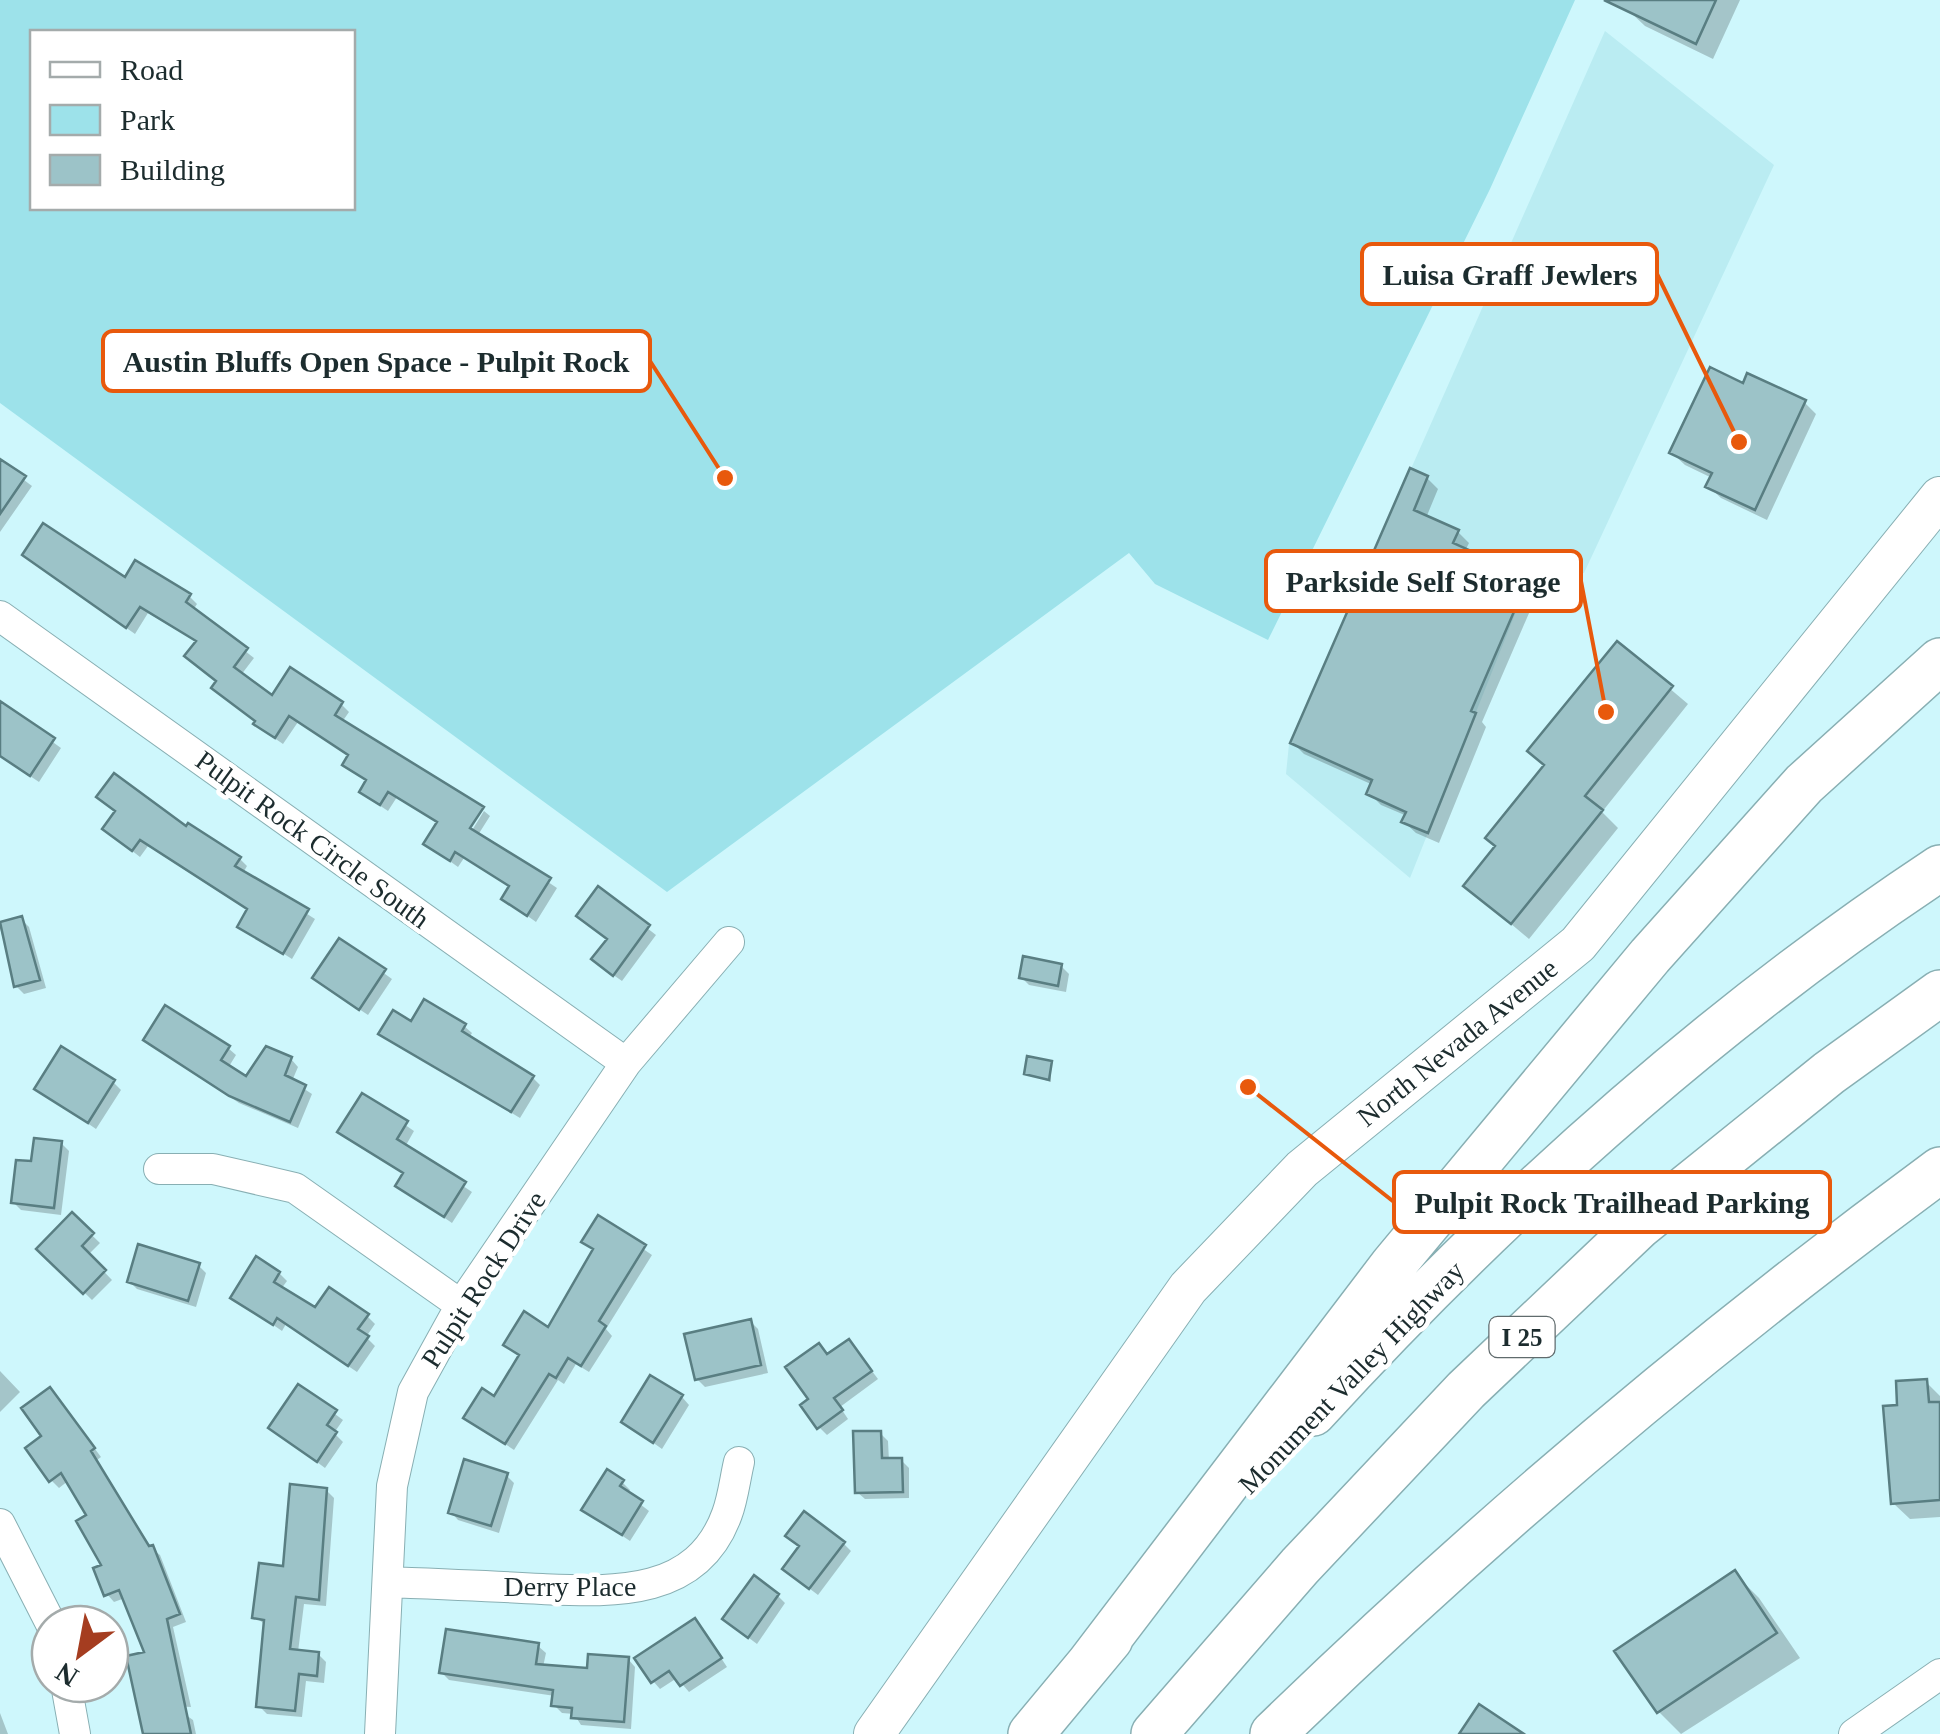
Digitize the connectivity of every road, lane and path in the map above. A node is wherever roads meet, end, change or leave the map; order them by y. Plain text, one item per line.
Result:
1 (1940, 497) edge
2 (0, 616) edge
3 (1940, 661) edge
4 (1940, 868) edge
5 (730, 942) dead end
6 (1940, 994) edge
7 (626, 1063) junction
8 (159, 1168) dead end
9 (1940, 1170) edge
10 (461, 1304) junction
11 (739, 1462) dead end
12 (0, 1524) edge
13 (388, 1582) junction
14 (41, 1604) edge
15 (1090, 1663) junction
16 (1940, 1674) edge
17 (70, 1704) edge
18 (75, 1734) edge
19 (380, 1734) edge
20 (874, 1734) edge
21 (1031, 1734) edge
22 (1154, 1734) edge
23 (1272, 1734) edge
24 (1854, 1734) edge

1 - 20 main road, North Nevada Avenue
2 - 7 street, Pulpit Rock Circle South
3 - 15 highway
4 - 15 highway, Monument Valley Highway
5 - 7 street, Pulpit Rock Drive
6 - 22 highway, I 25
7 - 10 street, Pulpit Rock Drive
8 - 10 street
9 - 23 highway
10 - 13 street, Pulpit Rock Drive
11 - 13 street, Derry Place
12 - 14 street
13 - 19 street, Pulpit Rock Drive
15 - 21 highway, Monument Valley Highway
16 - 24 street
17 - 18 street

